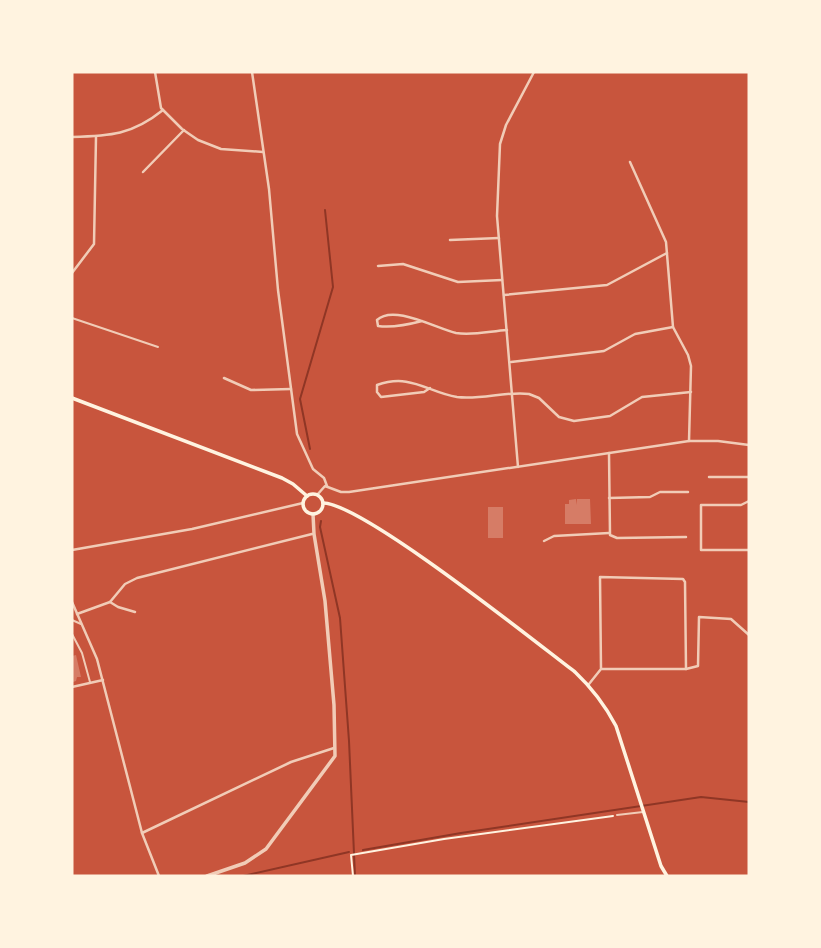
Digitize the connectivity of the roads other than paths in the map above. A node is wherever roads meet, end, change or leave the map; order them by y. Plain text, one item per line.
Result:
1 (155, 72) edge
2 (252, 72) edge
3 (534, 72) edge
4 (163, 110) junction
5 (184, 130) junction
6 (72, 137) edge
7 (96, 137) junction
8 (263, 152) junction
9 (630, 162) dead end
10 (143, 172) dead end
11 (499, 238) junction
12 (450, 240) dead end
13 (667, 253) junction
14 (377, 266) dead end
15 (72, 273) edge
16 (502, 280) junction
17 (504, 295) junction
18 (72, 318) edge
19 (422, 321) junction
20 (673, 327) junction
21 (507, 330) junction
22 (158, 347) dead end
23 (509, 362) junction
24 (224, 377) dead end
25 (430, 388) junction
26 (291, 389) junction
27 (691, 392) junction
28 (512, 394) junction
29 (72, 398) edge
30 (689, 441) junction
31 (749, 444) edge
32 (609, 453) junction
33 (518, 467) junction
34 (709, 477) dead end
35 (749, 477) edge
36 (327, 486) junction
37 (688, 492) dead end
38 (317, 495) junction
39 (307, 496) junction
40 (609, 498) junction
41 (749, 501) edge
42 (303, 503) junction
43 (323, 503) junction
44 (313, 514) junction
45 (314, 534) junction
46 (610, 534) junction
47 (687, 537) dead end
48 (544, 541) dead end
49 (72, 550) edge
50 (749, 550) edge
51 (110, 601) junction
52 (74, 608) edge
53 (135, 612) dead end
54 (72, 620) edge
55 (82, 624) junction
56 (72, 634) edge
57 (749, 635) edge
58 (601, 669) junction
59 (686, 669) junction
60 (103, 680) junction
61 (90, 683) junction
62 (588, 685) junction
63 (72, 687) edge
64 (336, 748) junction
65 (643, 810) junction
66 (617, 815) road end
67 (142, 833) junction
68 (159, 876) edge
69 (206, 876) edge
70 (667, 876) edge

1 - 4 street
2 - 8 street
3 - 11 street
4 - 5 street
4 - 7 street
5 - 8 street
5 - 10 street
6 - 7 street
7 - 15 street
8 - 26 street
9 - 13 street
11 - 12 street
11 - 16 street
13 - 17 street
13 - 20 street
14 - 16 street
16 - 17 street
17 - 21 street
18 - 22 lane
19 - 19 street
19 - 21 street
20 - 23 street
20 - 27 street
21 - 23 street
23 - 28 street
24 - 26 street
25 - 25 street
25 - 28 street
26 - 36 street
27 - 28 street
27 - 30 street
28 - 33 street
29 - 39 main road
30 - 31 street
30 - 32 street
32 - 33 street
32 - 40 street
33 - 36 street
34 - 35 street
36 - 38 street
37 - 40 street
38 - 39 main road
38 - 43 main road
39 - 42 main road
40 - 46 street
41 - 50 street
42 - 44 main road
42 - 49 street
43 - 44 main road
43 - 62 main road
44 - 45 street
45 - 51 street
45 - 64 street
46 - 47 street
46 - 48 street
51 - 52 street
51 - 53 street
52 - 55 street
54 - 55 lane
55 - 60 street
56 - 61 lane
57 - 59 street
58 - 59 street
58 - 59 street
58 - 62 street
60 - 61 street
60 - 67 street
61 - 63 street
62 - 65 main road
64 - 67 street
64 - 69 street
65 - 66 lane
65 - 70 main road
67 - 68 street

